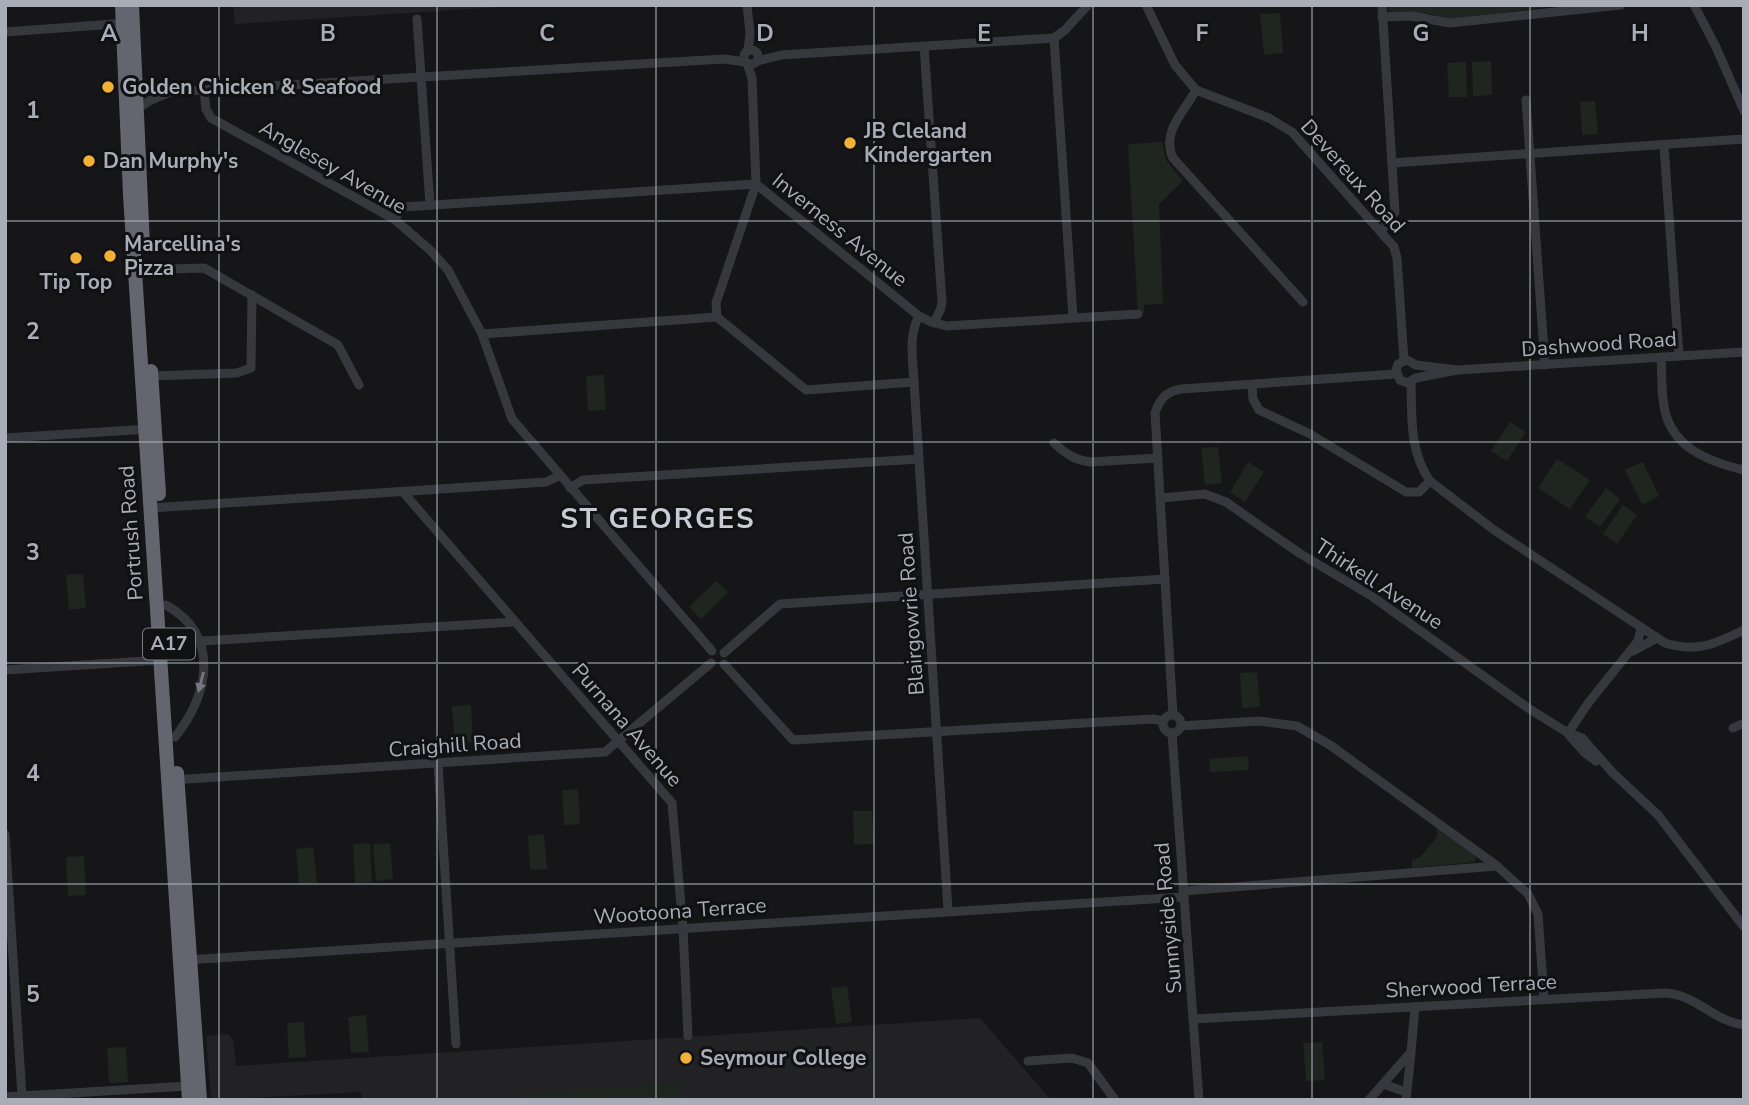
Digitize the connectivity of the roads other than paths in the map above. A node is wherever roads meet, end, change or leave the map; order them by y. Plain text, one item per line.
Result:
1 (122, 5) edge
2 (132, 5) edge
3 (747, 5) edge
4 (1088, 5) edge
5 (1146, 5) edge
6 (1382, 5) edge
7 (1621, 5) edge
8 (1694, 5) edge
9 (1382, 17) junction
10 (417, 19) dead end
11 (128, 23) junction
12 (5, 32) edge
13 (1054, 38) junction
14 (924, 46) junction
15 (752, 57) junction
16 (420, 77) junction
17 (204, 90) junction
18 (1196, 90) junction
19 (130, 91) junction
20 (170, 92) junction
21 (1526, 100) dead end
22 (136, 110) junction
23 (1744, 111) edge
24 (1744, 139) edge
25 (1664, 146) junction
26 (1529, 154) junction
27 (1392, 163) junction
28 (757, 184) junction
29 (430, 205) junction
30 (394, 219) junction
31 (1382, 230) junction
32 (140, 270) junction
33 (252, 295) junction
34 (1303, 302) dead end
35 (1138, 314) dead end
36 (919, 316) junction
37 (717, 317) junction
38 (1073, 317) junction
39 (934, 323) junction
40 (482, 334) junction
41 (1744, 352) edge
42 (1679, 356) junction
43 (1661, 357) junction
44 (1404, 360) junction
45 (1416, 365) junction
46 (1545, 365) junction
47 (1457, 370) junction
48 (1396, 374) junction
49 (152, 376) junction
50 (1413, 380) junction
51 (914, 382) junction
52 (1252, 384) junction
53 (359, 385) dead end
54 (151, 429) junction
55 (5, 438) edge
56 (1054, 443) dead end
57 (1158, 458) junction
58 (919, 459) junction
59 (1744, 470) edge
60 (559, 476) junction
61 (1430, 481) junction
62 (570, 488) junction
63 (403, 492) junction
64 (1161, 498) junction
65 (155, 508) junction
66 (1166, 579) junction
67 (927, 594) junction
68 (166, 605) junction
69 (513, 622) junction
70 (1641, 628) junction
71 (1744, 630) edge
72 (1657, 638) junction
73 (200, 641) junction
74 (169, 643) junction
75 (712, 652) junction
76 (1626, 656) junction
77 (724, 658) junction
78 (161, 660) junction
79 (711, 663) junction
80 (5, 670) edge
81 (1173, 715) junction
82 (1163, 722) junction
83 (1744, 723) edge
84 (1181, 726) junction
85 (1733, 727) dead end
86 (937, 731) junction
87 (1172, 733) junction
88 (1568, 733) junction
89 (175, 737) junction
90 (619, 743) junction
91 (438, 764) junction
92 (173, 780) junction
93 (5, 834) edge
94 (1497, 866) junction
95 (1183, 894) junction
96 (948, 910) junction
97 (1744, 927) edge
98 (683, 928) junction
99 (9, 935) edge
100 (449, 944) junction
101 (184, 960) junction
102 (1544, 999) junction
103 (1415, 1007) junction
104 (1193, 1019) junction
105 (1744, 1025) edge
106 (688, 1037) dead end
107 (456, 1044) dead end
108 (1411, 1052) junction
109 (1028, 1062) dead end
110 (1383, 1084) junction
111 (189, 1093) edge
112 (22, 1096) junction
113 (1406, 1096) edge
114 (5, 1097) edge
115 (200, 1100) edge
116 (1115, 1100) edge
117 (1199, 1100) edge
118 (1369, 1100) edge

1 - 11 highway, Portrush Road / A17
2 - 11 highway, Portrush Road / A17
3 - 15 street
4 - 13 street
5 - 18 street, Devereux Road
6 - 9 street
7 - 9 street
8 - 23 street
9 - 27 street
10 - 16 street
11 - 12 street
11 - 19 highway, Portrush Road / A17
13 - 14 street
13 - 38 street
14 - 15 street
14 - 39 street
15 - 16 street
15 - 28 street
16 - 17 street
16 - 29 street
17 - 20 street
17 - 30 street, Anglesey Avenue
18 - 31 street, Devereux Road
18 - 34 street
19 - 20 street
19 - 22 highway, Portrush Road / A17
19 - 32 highway, Portrush Road / A17
20 - 22 street
21 - 26 street
22 - 32 highway, Portrush Road / A17
24 - 25 street
25 - 26 street
25 - 42 street
26 - 27 street
26 - 46 street
27 - 31 street
28 - 29 street, Inverness Avenue
28 - 36 street, Inverness Avenue
28 - 37 street
29 - 30 street, Inverness Avenue
30 - 40 street, Anglesey Avenue
31 - 44 street, Devereux Road
32 - 33 street
32 - 49 highway, Portrush Road / A17
32 - 54 highway, Portrush Road / A17
33 - 49 street
33 - 53 street
35 - 38 street, Inverness Avenue
36 - 39 street, Inverness Avenue
36 - 51 street, Blairgowrie Road
37 - 40 street
37 - 51 street
38 - 39 street, Inverness Avenue
40 - 60 street, Anglesey Avenue
41 - 42 street, Dashwood Road
42 - 43 street, Dashwood Road
43 - 46 street, Dashwood Road
43 - 59 street
44 - 45 street
44 - 48 street
45 - 47 street
45 - 50 street
46 - 47 street, Dashwood Road
47 - 50 street
48 - 50 street
48 - 52 street
49 - 54 highway, Portrush Road / A17
50 - 61 street
51 - 58 street, Blairgowrie Road
52 - 57 street
52 - 61 street
54 - 55 street
54 - 65 highway, Portrush Road / A17
56 - 57 street
57 - 64 street
58 - 62 street
58 - 67 street, Blairgowrie Road
60 - 62 street, Anglesey Avenue
60 - 63 street
61 - 70 street
62 - 75 street, Anglesey Avenue
63 - 65 street
63 - 69 street, Purnana Avenue
64 - 66 street
64 - 88 street, Thirkell Avenue
65 - 68 highway, Portrush Road / A17
65 - 78 highway, Portrush Road / A17
66 - 67 street
66 - 81 street
67 - 77 street
67 - 86 street, Blairgowrie Road
68 - 73 street
68 - 74 highway, Portrush Road / A17
69 - 73 street
69 - 90 street, Purnana Avenue
70 - 72 street
70 - 76 street
71 - 72 street
72 - 76 street
73 - 74 street
73 -> 89 street
74 - 89 highway, Portrush Road / A17
75 - 77 street
75 - 79 street
76 - 88 street
77 - 79 street
77 - 86 street
78 - 80 street
78 - 92 highway, Portrush Road / A17
79 - 90 street, Craighill Road
81 - 82 street
81 - 84 street
82 - 86 street
82 - 87 street
83 - 85 street
84 - 87 street
84 - 94 street
86 - 96 street, Blairgowrie Road
87 - 95 street, Sunnyside Road
88 - 97 street, Thirkell Avenue
89 - 92 highway, Portrush Road / A17
90 - 91 street, Craighill Road
90 - 98 street, Purnana Avenue
91 - 92 street, Craighill Road
91 - 100 street
92 - 101 highway, Portrush Road / A17
93 - 99 street
94 - 95 street, Wootoona Terrace
94 - 102 street
95 - 96 street, Wootoona Terrace
95 - 104 street, Sunnyside Road
96 - 98 street, Wootoona Terrace
98 - 100 street, Wootoona Terrace
98 - 106 street, Purnana Avenue
99 - 112 street
100 - 101 street, Wootoona Terrace
100 - 107 street
101 - 111 highway, Portrush Road / A17
101 - 115 highway, Portrush Road / A17
102 - 103 street, Sherwood Terrace
102 - 105 street, Sherwood Terrace
103 - 104 street, Sherwood Terrace
103 - 108 street
104 - 117 street, Sunnyside Road
108 - 110 street
108 - 113 street
109 - 116 street
110 - 113 street
110 - 118 street
111 - 112 street
112 - 114 street

